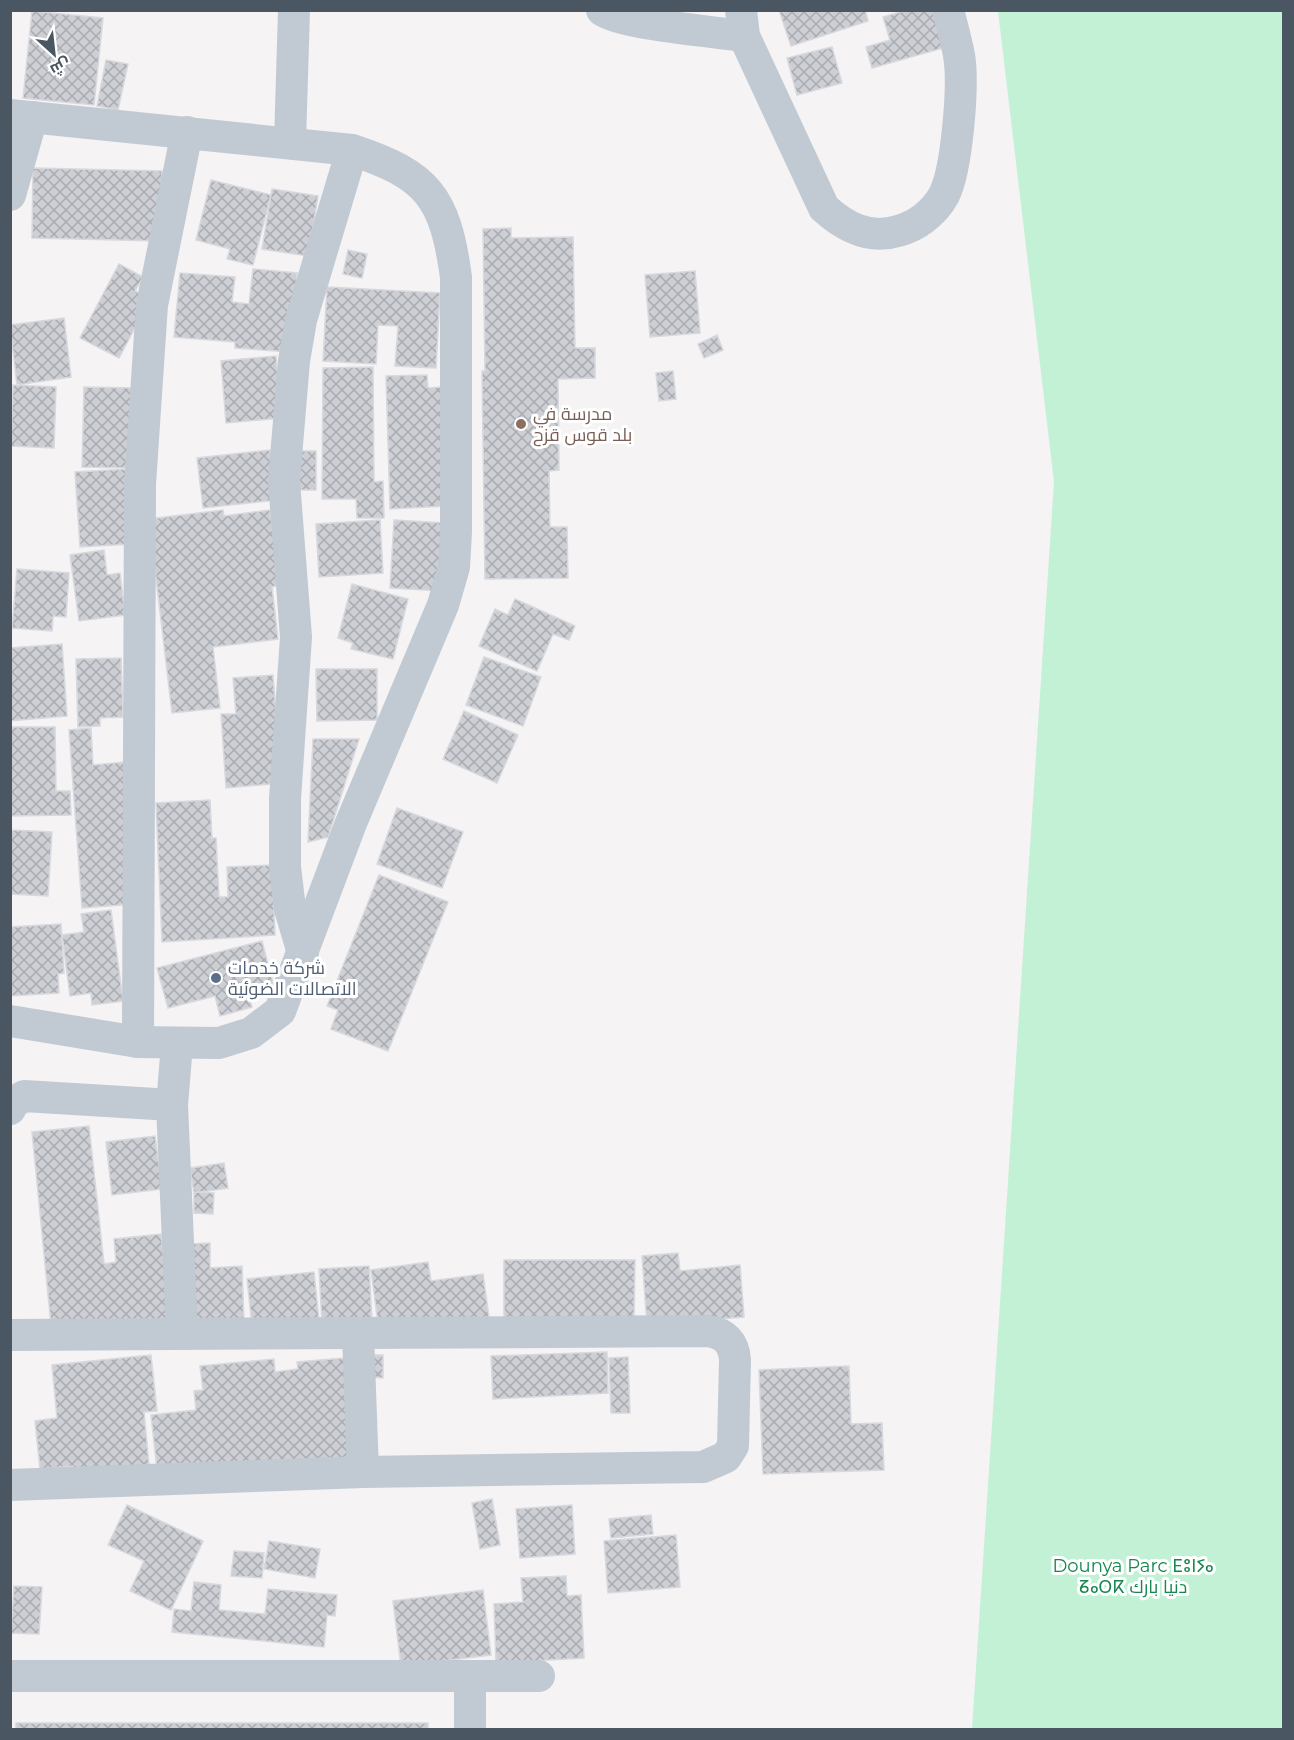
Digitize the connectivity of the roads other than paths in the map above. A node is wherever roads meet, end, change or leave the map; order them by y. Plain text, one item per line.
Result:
1 (294, 10) edge
2 (602, 10) edge
3 (948, 10) edge
4 (742, 23) edge
5 (21, 116) edge
6 (187, 132) junction
7 (290, 142) junction
8 (351, 150) junction
9 (10, 195) edge
10 (303, 953) junction
11 (10, 1021) edge
12 (138, 1042) junction
13 (177, 1044) junction
14 (172, 1105) junction
15 (10, 1109) edge
16 (182, 1333) junction
17 (358, 1334) junction
18 (10, 1335) edge
19 (363, 1472) junction
20 (10, 1485) edge
21 (10, 1676) edge
22 (470, 1676) junction
23 (539, 1676) dead end
24 (470, 1730) edge

1 - 7 street
2 - 4 street
3 - 4 street
5 - 6 street
5 - 9 street
6 - 7 street
6 - 12 street
7 - 8 street
8 - 10 street
8 - 10 street
10 - 13 street
11 - 12 street
12 - 13 street
13 - 14 street
14 - 15 street
14 - 16 street
16 - 17 street
16 - 18 street
17 - 19 street
17 - 19 street
19 - 20 street
21 - 22 street
22 - 23 street
22 - 24 street

